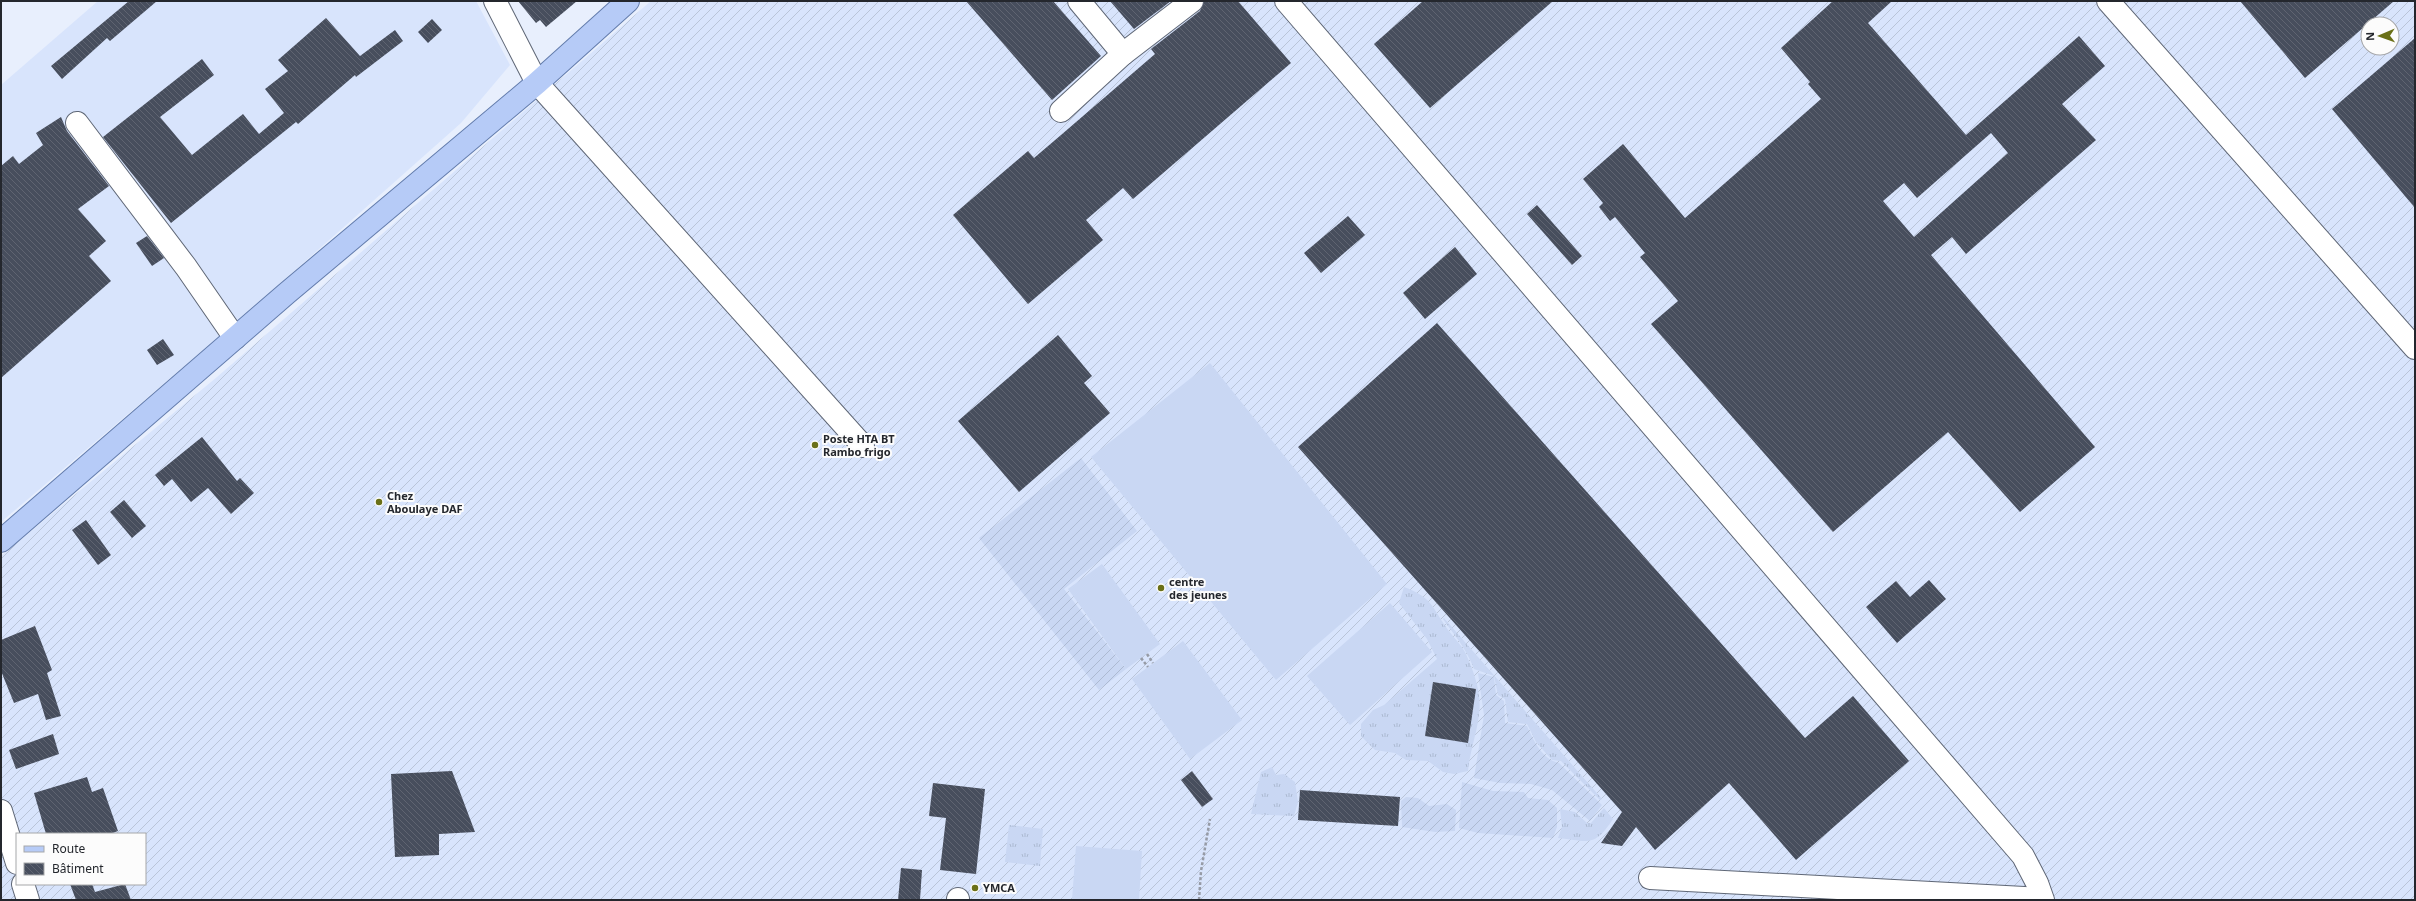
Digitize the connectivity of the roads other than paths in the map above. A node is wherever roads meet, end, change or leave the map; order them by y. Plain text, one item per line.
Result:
1 (494, 1) edge
2 (628, 1) edge
3 (1079, 1) edge
4 (1192, 1) edge
5 (1286, 1) edge
6 (2108, 1) edge
7 (1123, 54) junction
8 (537, 83) junction
9 (1061, 111) dead end
10 (77, 123) dead end
11 (235, 338) junction
12 (2415, 348) edge
13 (863, 446) dead end
14 (1, 541) edge
15 (1, 811) edge
16 (16, 860) edge
17 (1650, 878) dead end
18 (23, 885) edge
19 (2043, 899) edge
20 (28, 900) edge

1 - 8 street
2 - 8 main road
3 - 7 street
4 - 7 street
5 - 19 street
6 - 12 street
7 - 9 street
8 - 11 main road
8 - 13 street
10 - 11 street
11 - 14 main road
15 - 16 street
17 - 19 street
18 - 20 street

